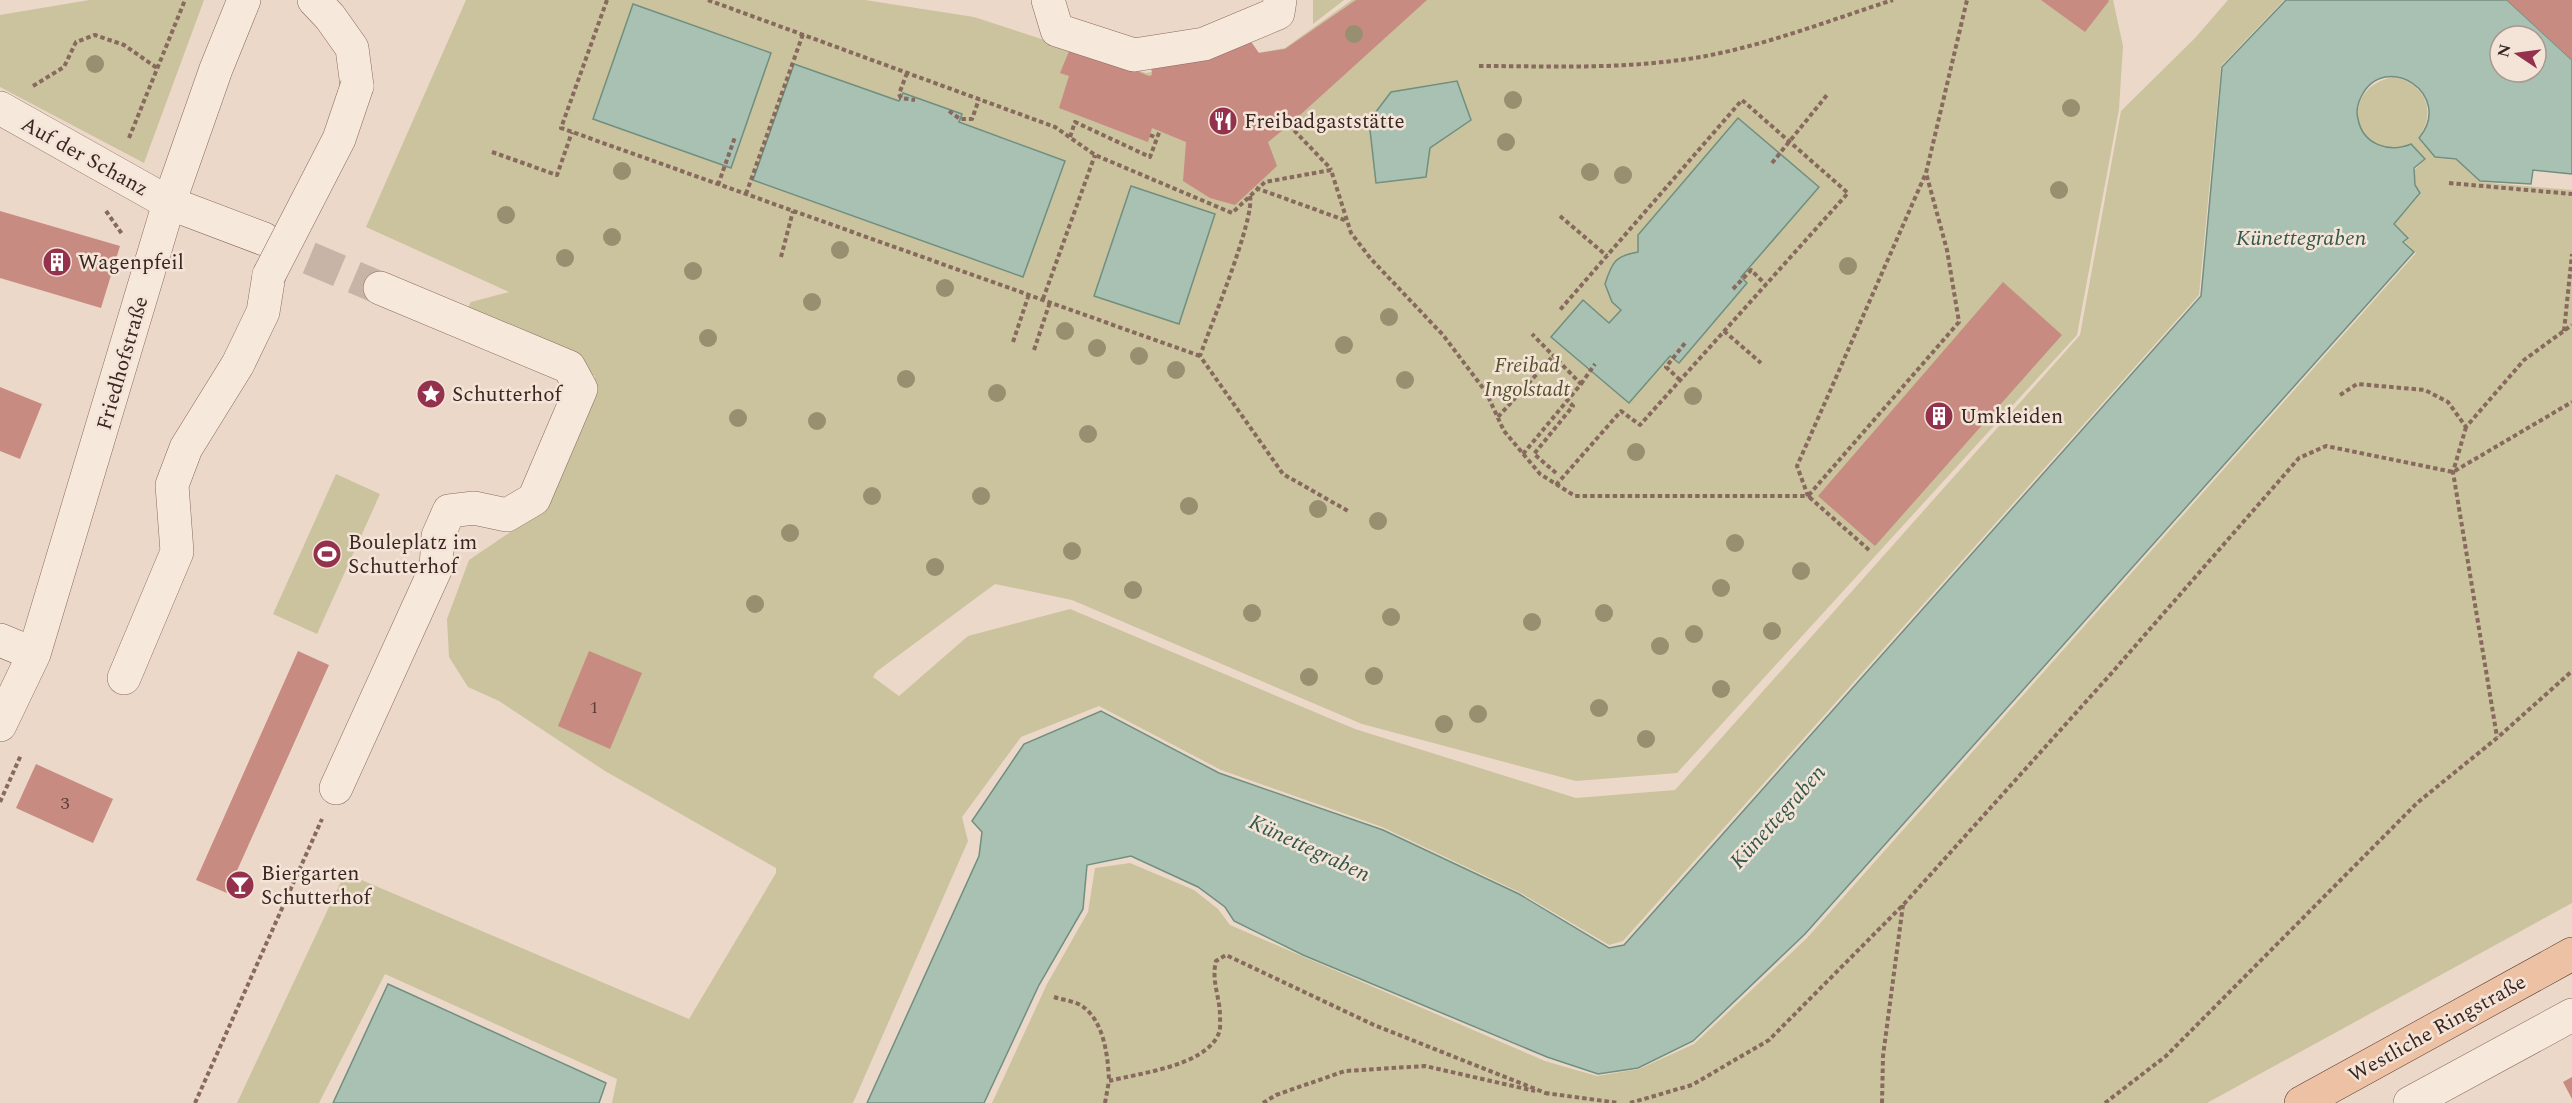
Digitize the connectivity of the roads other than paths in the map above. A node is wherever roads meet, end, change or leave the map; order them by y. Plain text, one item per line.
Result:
1 (244, 0) edge
2 (265, 0) edge
3 (314, 0) edge
4 (1048, 0) edge
5 (1280, 0) edge
6 (216, 69) junction
7 (13, 99) edge
8 (169, 203) junction
9 (264, 239) tunnel mouth
10 (380, 288) tunnel mouth
11 (0, 640) edge
12 (34, 654) junction
13 (124, 678) dead end
14 (0, 725) edge
15 (336, 788) road end
16 (2572, 954) edge
17 (2572, 1015) edge
18 (2301, 1103) edge
19 (2410, 1103) edge

1 - 6 street, Friedhofstraße
2 - 6 street
3 - 13 street, bridge
4 - 5 street
6 - 8 street, Friedhofstraße
7 - 8 street, Auf der Schanz
8 - 9 street, Auf der Schanz
8 - 12 street, Friedhofstraße
10 - 15 street
11 - 12 street
12 - 14 street, Friedhofstraße
16 - 18 main road, Westliche Ringstraße
17 - 19 street

